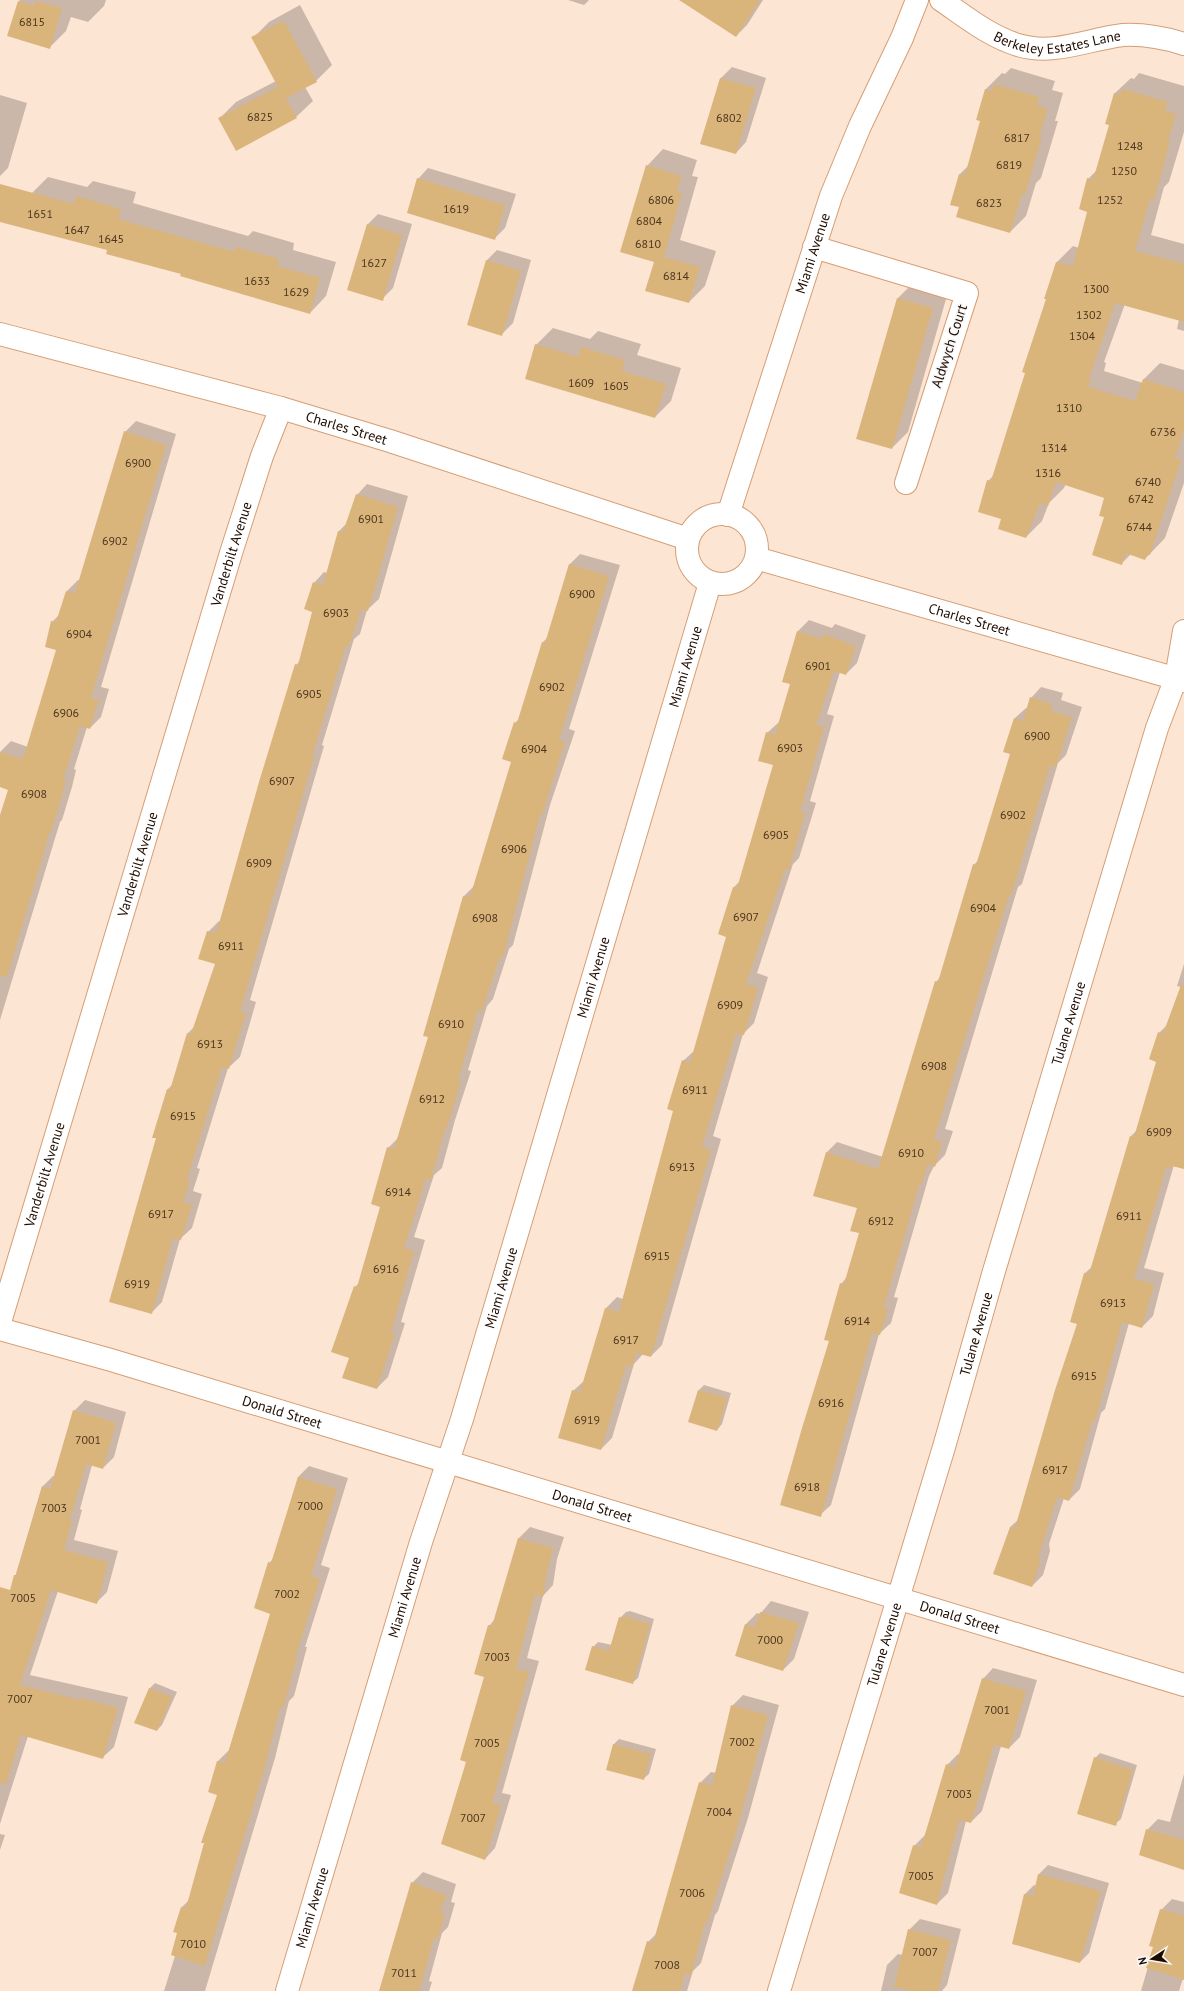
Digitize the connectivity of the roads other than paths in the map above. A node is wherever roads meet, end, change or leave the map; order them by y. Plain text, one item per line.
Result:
1 (917, 0) edge
2 (941, 0) edge
3 (1184, 44) edge
4 (814, 248) junction
5 (0, 334) edge
6 (281, 408) junction
7 (906, 483) dead end
8 (728, 515) junction
9 (688, 539) junction
10 (756, 558) junction
11 (710, 583) junction
12 (1184, 631) edge
13 (1180, 679) edge
14 (0, 1322) edge
15 (0, 1329) edge
16 (447, 1462) junction
17 (897, 1599) junction
18 (1184, 1685) edge
19 (287, 1991) edge
20 (779, 1991) edge

1 - 4 street, Miami Avenue
2 - 3 street, Berkeley Estates Lane
4 - 7 street, Aldwych Court
4 - 8 street, Miami Avenue
5 - 6 street, Charles Street
6 - 9 street, Charles Street
6 - 14 street, Vanderbilt Avenue
8 - 9 street
8 - 10 street
9 - 11 street
10 - 11 street
10 - 13 street, Charles Street
11 - 16 street, Miami Avenue
12 - 13 street, Tulane Avenue
13 - 17 street, Tulane Avenue
15 - 16 street, Donald Street
16 - 17 street, Donald Street
16 - 19 street, Miami Avenue
17 - 18 street, Donald Street
17 - 20 street, Tulane Avenue

